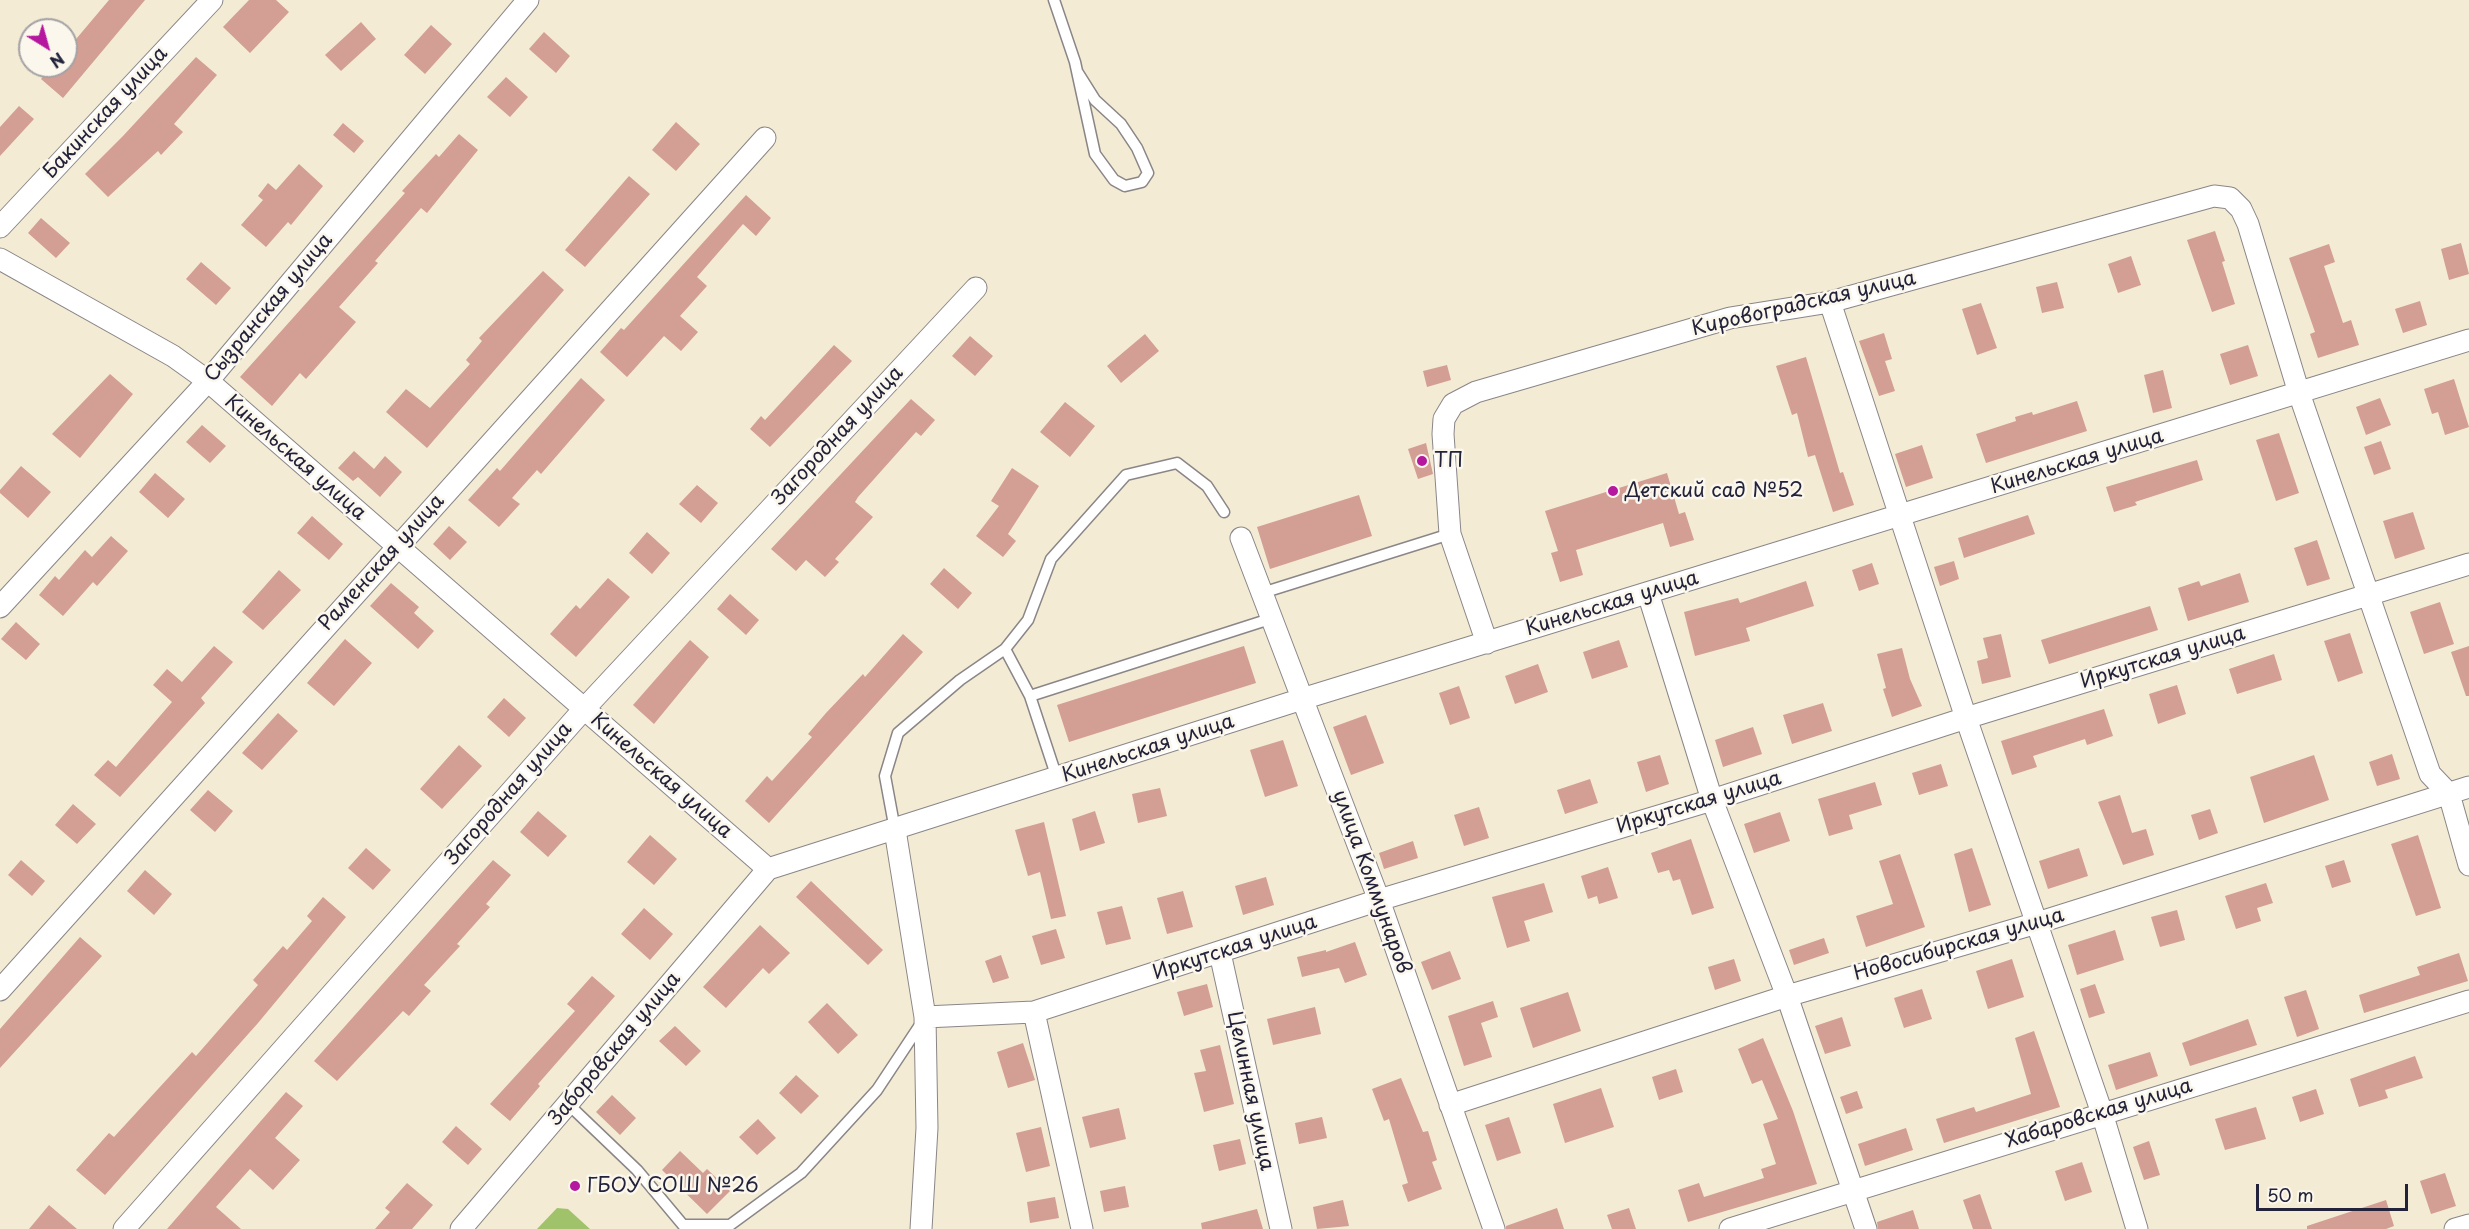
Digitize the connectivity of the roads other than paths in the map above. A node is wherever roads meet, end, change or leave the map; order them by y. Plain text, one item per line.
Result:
1 (212, 0) edge
2 (528, 0) edge
3 (1054, 0) edge
4 (1078, 73) dead end
5 (765, 138) dead end
6 (0, 227) edge
7 (0, 259) edge
8 (976, 288) dead end
9 (1830, 302) junction
10 (2469, 340) edge
11 (207, 381) junction
12 (2299, 393) junction
13 (1224, 512) dead end
14 (1901, 517) junction
15 (1450, 534) junction
16 (1241, 538) dead end
17 (396, 547) junction
18 (2469, 564) edge
19 (1262, 592) junction
20 (1648, 593) junction
21 (2369, 594) junction
22 (0, 607) edge
23 (1273, 618) junction
24 (1487, 643) junction
25 (1005, 649) junction
26 (1030, 696) junction
27 (1302, 699) junction
28 (584, 709) junction
29 (1965, 718) junction
30 (1057, 778) junction
31 (2459, 790) edge
32 (1712, 800) junction
33 (894, 830) junction
34 (2469, 865) edge
35 (768, 869) junction
36 (1379, 900) junction
37 (2037, 922) junction
38 (1220, 953) junction
39 (0, 990) edge
40 (1787, 996) junction
41 (2469, 1001) edge
42 (1034, 1012) junction
43 (925, 1017) junction
44 (568, 1104) junction
45 (1450, 1105) junction
46 (2102, 1113) junction
47 (1852, 1190) junction
48 (2469, 1225) edge
49 (124, 1229) edge
50 (460, 1229) edge
51 (921, 1229) edge
52 (1082, 1229) edge
53 (1281, 1229) edge
54 (1494, 1229) edge
55 (1730, 1229) edge
56 (1866, 1229) edge
57 (2137, 1229) edge
58 (2455, 1229) edge

1 - 6 street, Бакинская улица
2 - 11 street, Сызранская улица
3 - 4 lane
5 - 17 street, Раменская улица
7 - 11 street, Кинельская улица
8 - 28 street, Загородная улица
9 - 12 street, Кировоградская улица
9 - 14 street
9 - 15 street, Кировоградская улица
10 - 12 street, Кинельская улица
11 - 17 street, Кинельская улица
11 - 22 street, Сызранская улица
12 - 14 street, Кинельская улица
12 - 21 street, Кировоградская улица
13 - 25 lane
14 - 20 street, Кинельская улица
14 - 29 street
15 - 19 lane
15 - 24 street, Кировоградская улица
16 - 19 street, улица Коммунаров
17 - 28 street, Кинельская улица
17 - 39 street, Раменская улица
18 - 21 street, Иркутская улица
19 - 23 street, улица Коммунаров
20 - 24 street, Кинельская улица
20 - 32 street
21 - 29 street, Иркутская улица
21 - 31 street, Кировоградская улица
23 - 26 lane
23 - 27 street, улица Коммунаров
24 - 27 street, Кинельская улица
25 - 26 lane
25 - 33 lane
26 - 30 lane
27 - 30 street, Кинельская улица
27 - 36 street, улица Коммунаров
28 - 35 street, Кинельская улица
28 - 49 street, Загородная улица
29 - 32 street, Иркутская улица
29 - 37 street
30 - 33 street, Кинельская улица
31 - 34 street
31 - 37 street, Новосибирская улица
32 - 36 street, Иркутская улица
32 - 40 street
33 - 35 street, Кинельская улица
33 - 43 street
35 - 44 street, Заборовская улица
36 - 38 street, Иркутская улица
36 - 45 street, улица Коммунаров
37 - 40 street, Новосибирская улица
37 - 46 street
38 - 42 street, Иркутская улица
38 - 53 street, Целинная улица
40 - 45 street, Новосибирская улица
40 - 47 street
41 - 46 street, Хабаровская улица
42 - 43 street, Иркутская улица
42 - 52 street
43 - 44 lane
43 - 51 street
44 - 50 street, Заборовская улица
45 - 54 street, улица Коммунаров
46 - 47 street, Хабаровская улица
46 - 57 street
47 - 55 street, Хабаровская улица
47 - 56 street
48 - 58 street

